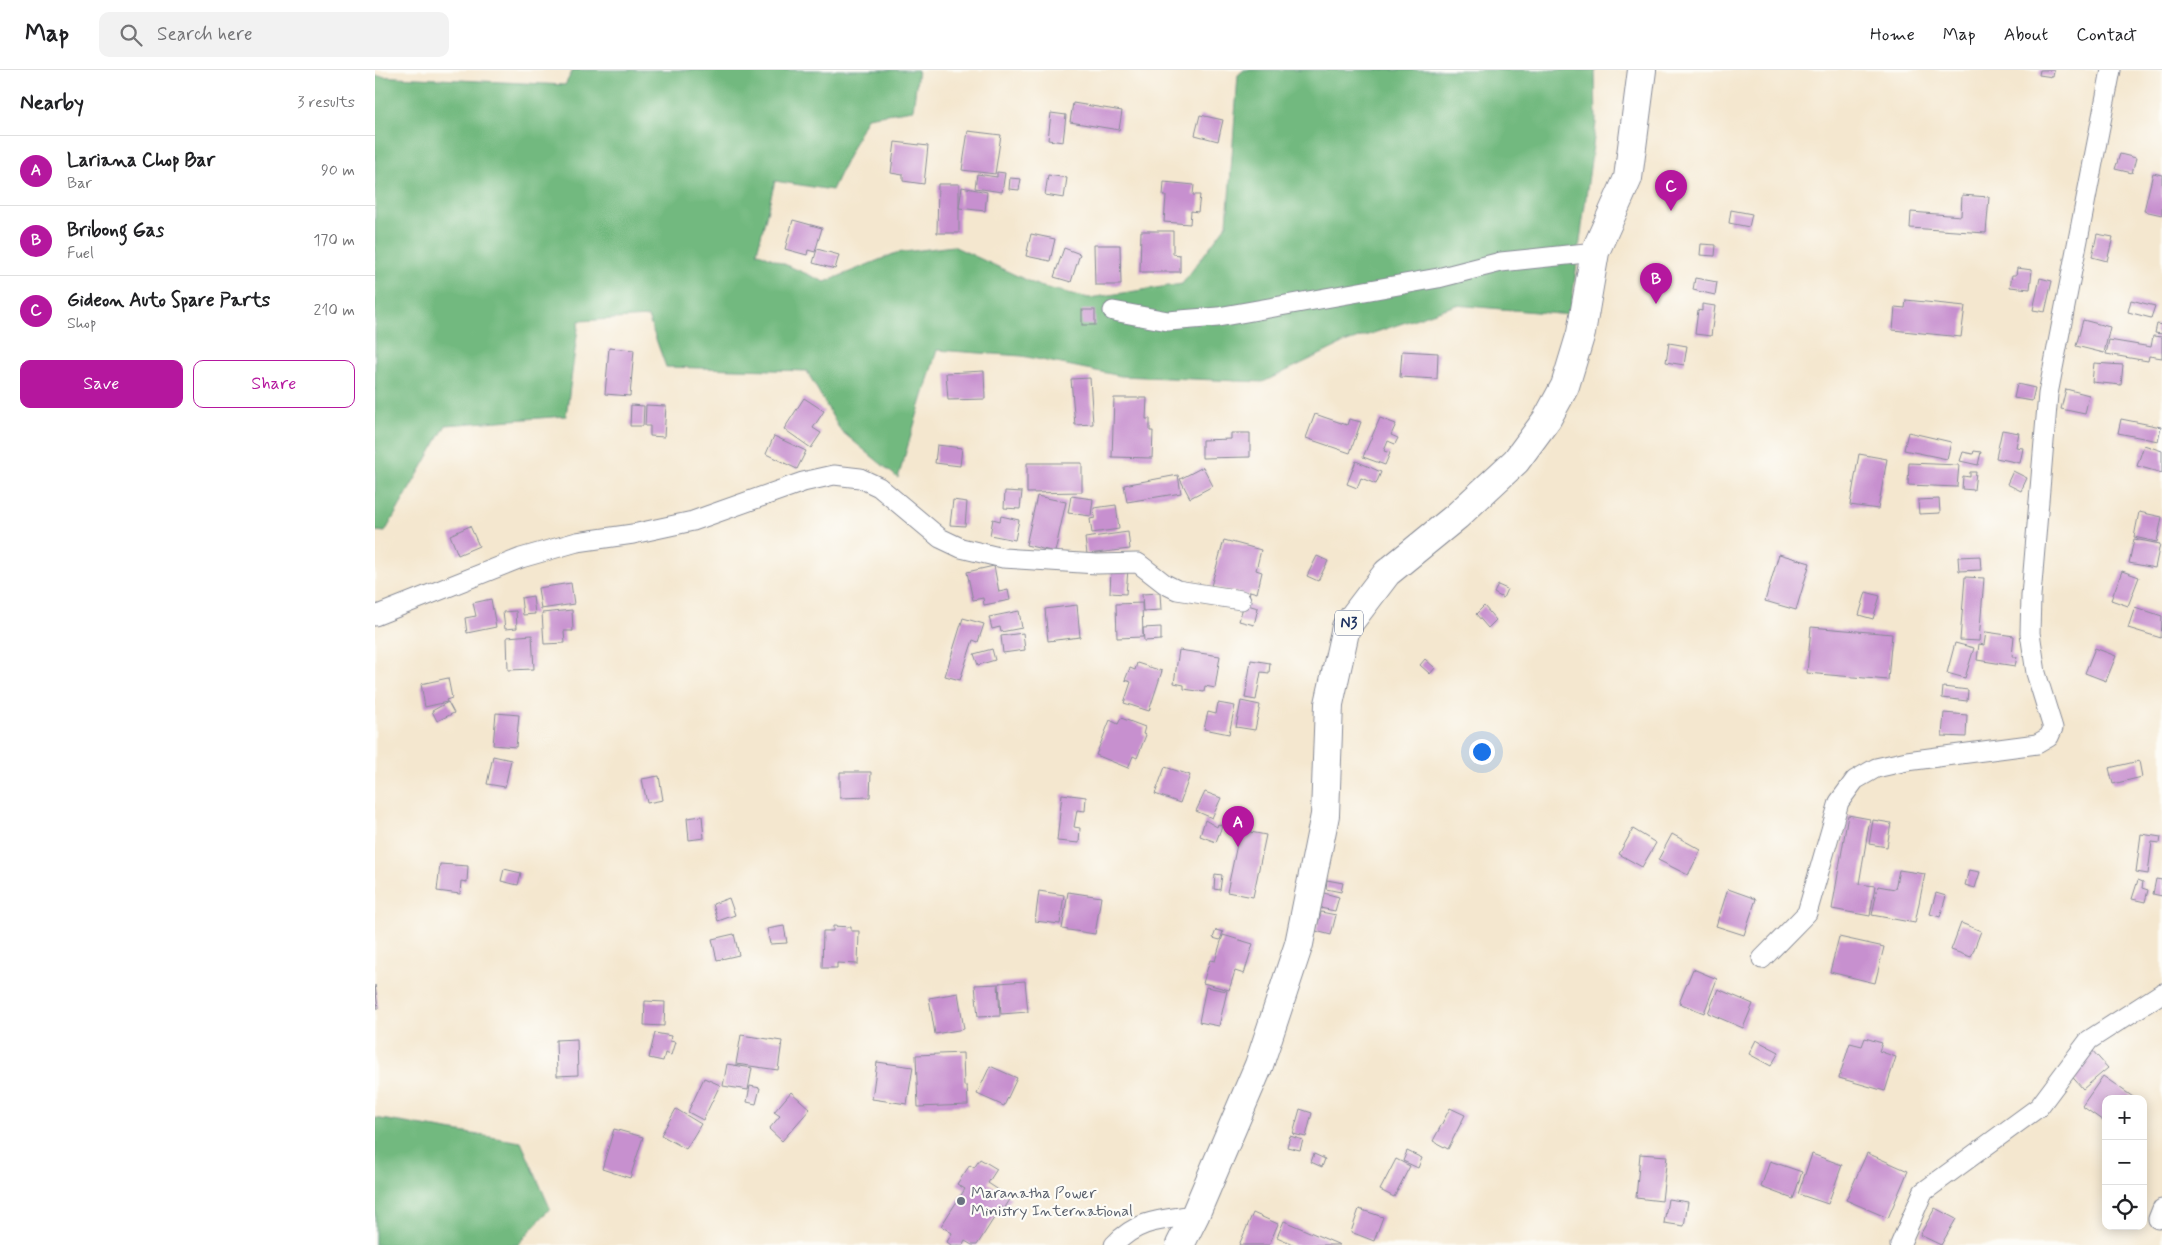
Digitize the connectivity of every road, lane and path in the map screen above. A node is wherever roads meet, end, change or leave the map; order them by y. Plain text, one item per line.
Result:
1 (1641, 70) edge
2 (2111, 70) edge
3 (1595, 252) junction
4 (1113, 311) dead end
5 (1241, 600) dead end
6 (375, 616) edge
7 (1762, 959) dead end
8 (2162, 993) edge
9 (1195, 1215) junction
10 (1114, 1245) edge
11 (1180, 1245) edge
12 (1900, 1245) edge

1 - 3 main road, N3
2 - 7 street
3 - 4 street
3 - 9 main road, N3
5 - 6 street
8 - 12 street
9 - 10 street
9 - 11 main road, N3

